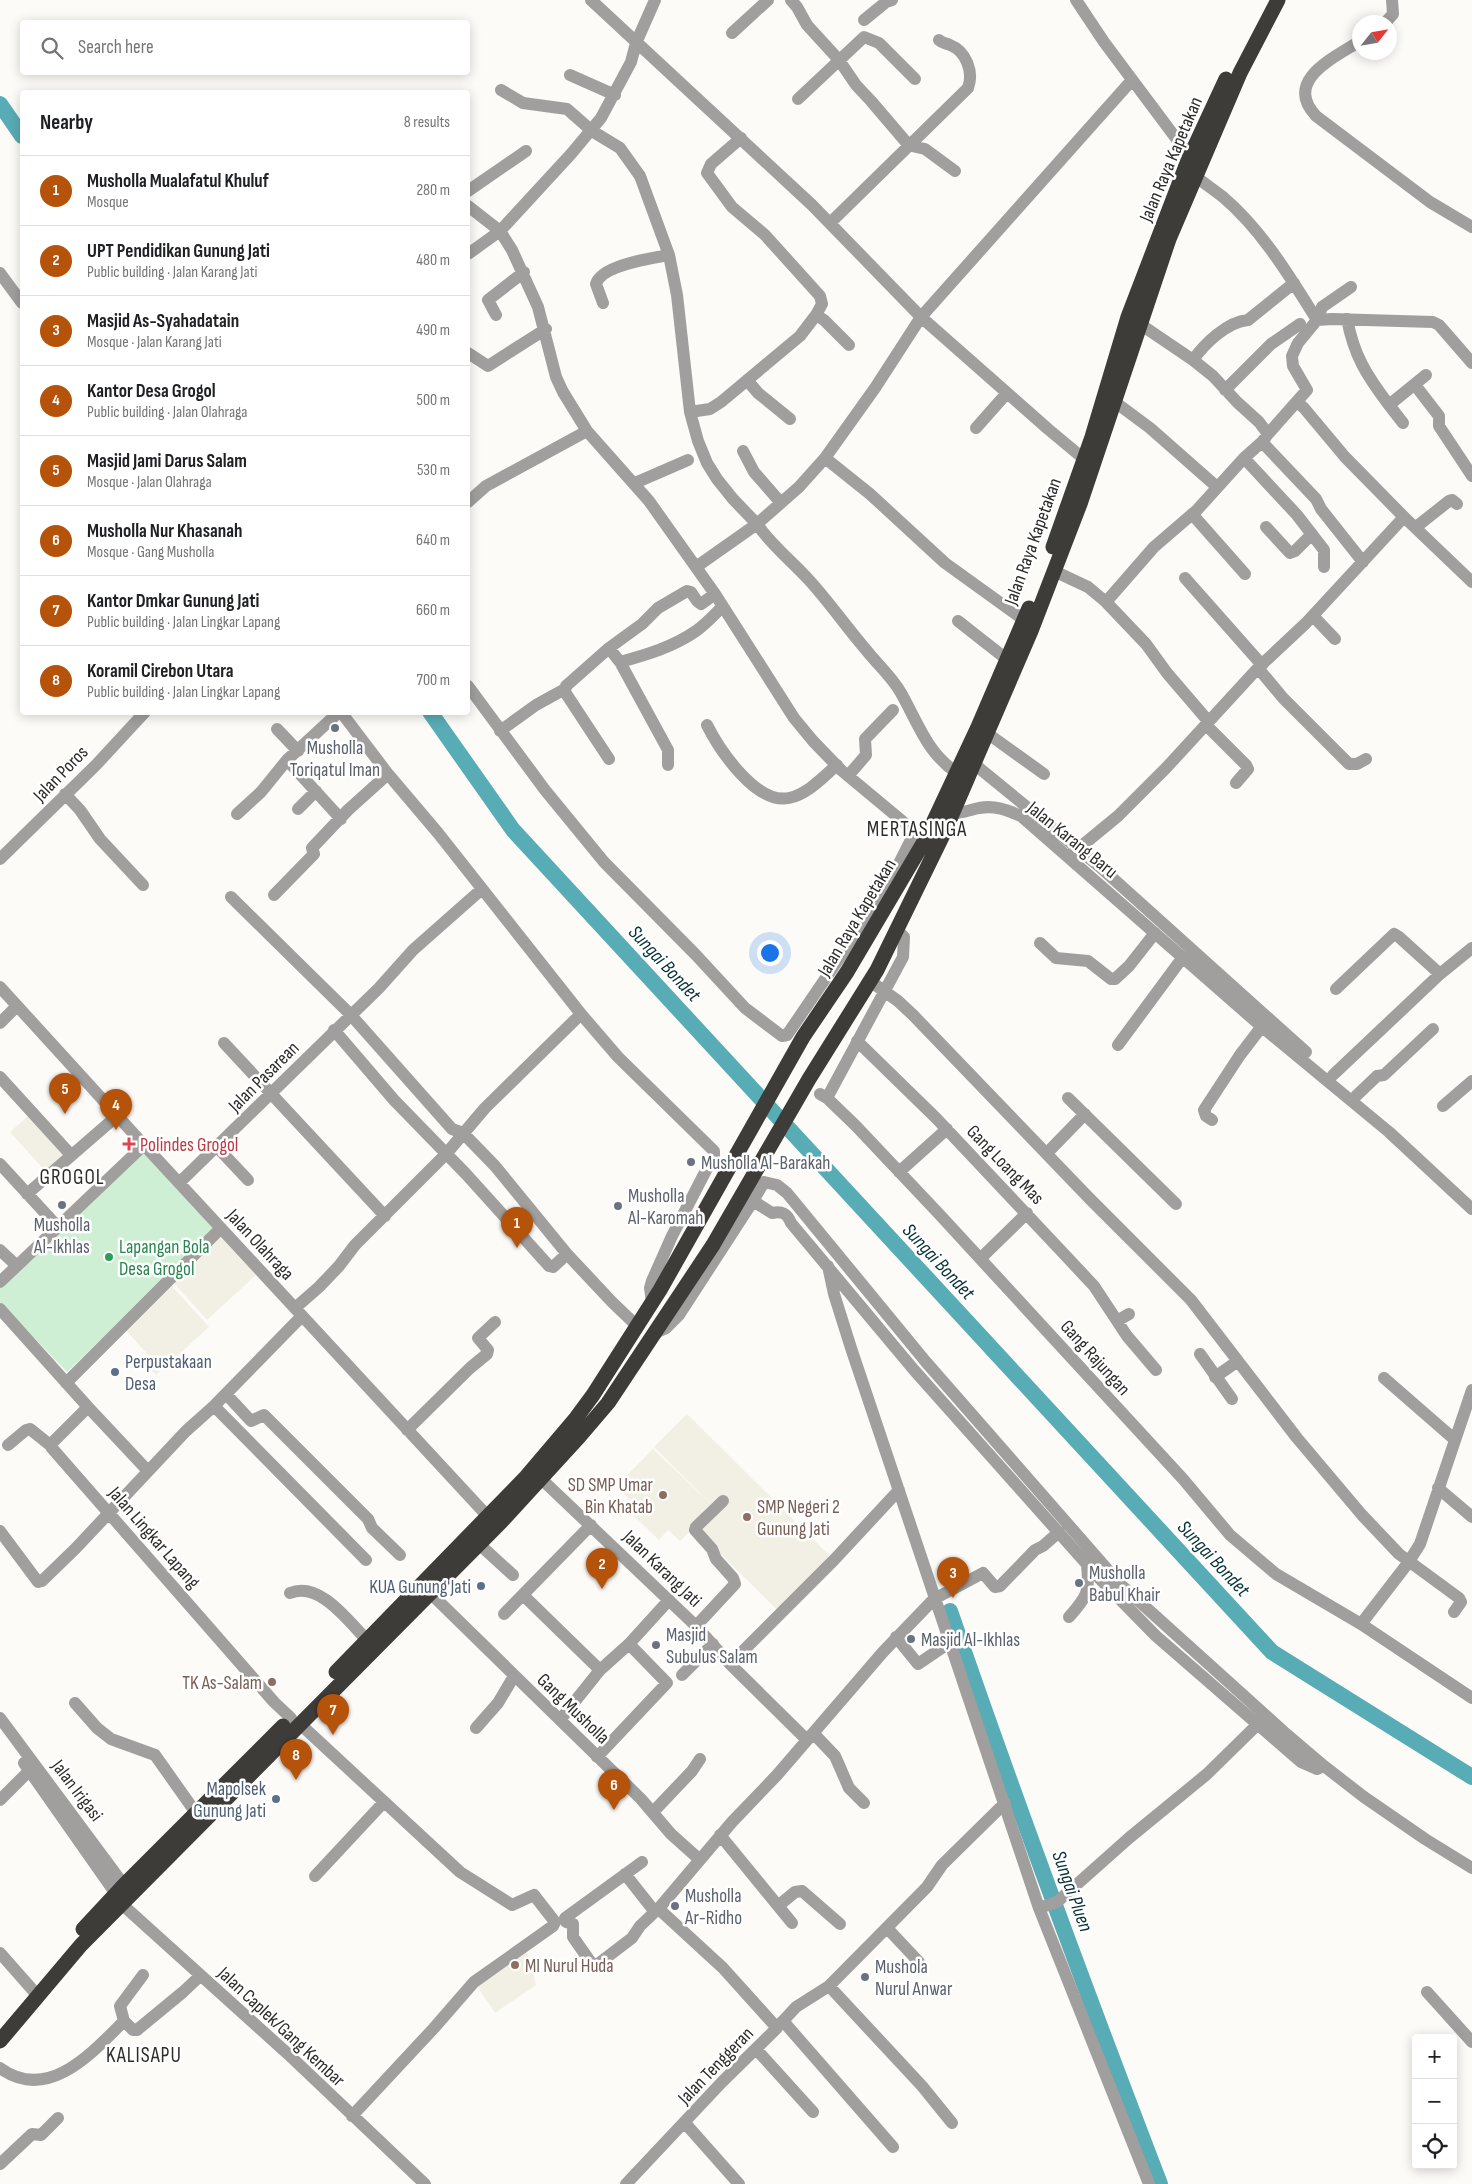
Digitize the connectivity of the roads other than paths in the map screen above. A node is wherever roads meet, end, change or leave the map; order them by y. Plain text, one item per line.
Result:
1 (591, 0) edge
2 (655, 0) edge
3 (768, 0) edge
4 (790, 0) edge
5 (892, 0) edge
6 (1076, 0) edge
7 (1266, 0) edge
8 (1278, 0) edge
9 (1392, 0) edge
10 (1392, 15) edge
11 (864, 20) dead end
12 (732, 33) dead end
13 (938, 40) dead end
14 (636, 43) junction
15 (1352, 46) edge
16 (839, 60) junction
17 (570, 75) dead end
18 (915, 79) dead end
19 (1132, 80) junction
20 (501, 90) dead end
21 (615, 95) junction
22 (798, 99) dead end
23 (592, 131) junction
24 (741, 138) junction
25 (909, 144) junction
26 (526, 151) dead end
27 (1190, 157) junction
28 (955, 171) dead end
29 (1195, 176) junction
30 (470, 189) edge
31 (470, 208) edge
32 (830, 223) junction
33 (1472, 227) edge
34 (500, 231) junction
35 (470, 253) edge
36 (667, 255) junction
37 (524, 272) junction
38 (0, 273) edge
39 (1294, 283) junction
40 (1351, 287) dead end
41 (20, 299) edge
42 (603, 303) dead end
43 (496, 315) dead end
44 (816, 315) junction
45 (922, 317) junction
46 (1347, 319) junction
47 (1134, 320) junction
48 (1317, 320) junction
49 (1300, 324) dead end
50 (546, 330) junction
51 (850, 345) dead end
52 (470, 354) edge
53 (1193, 360) junction
54 (1472, 363) edge
55 (1426, 375) dead end
56 (748, 380) junction
57 (1415, 385) junction
58 (1225, 390) junction
59 (1007, 393) junction
60 (1114, 402) junction
61 (1296, 402) junction
62 (1389, 405) junction
63 (690, 412) junction
64 (790, 419) dead end
65 (1404, 423) dead end
66 (976, 428) dead end
67 (587, 431) junction
68 (1265, 438) junction
69 (743, 451) dead end
70 (825, 458) junction
71 (1244, 458) junction
72 (688, 460) dead end
73 (1089, 461) junction
74 (1472, 476) edge
75 (635, 483) junction
76 (1217, 487) junction
77 (470, 500) edge
78 (781, 503) junction
79 (1457, 504) dead end
80 (1192, 514) junction
81 (1404, 516) junction
82 (754, 526) junction
83 (1266, 527) dead end
84 (1416, 527) junction
85 (1312, 534) junction
86 (1363, 562) junction
87 (696, 567) junction
88 (1324, 567) dead end
89 (1054, 571) junction
90 (1245, 574) dead end
91 (1185, 578) dead end
92 (1472, 582) edge
93 (1044, 585) junction
94 (715, 594) junction
95 (1106, 602) junction
96 (722, 607) junction
97 (1313, 616) junction
98 (1024, 620) junction
99 (958, 621) dead end
100 (1335, 639) dead end
101 (609, 648) junction
102 (620, 662) junction
103 (1011, 664) junction
104 (1260, 667) junction
105 (470, 689) edge
106 (565, 689) junction
107 (893, 710) dead end
108 (142, 715) edge
109 (337, 715) edge
110 (342, 715) edge
111 (1208, 724) junction
112 (707, 725) dead end
113 (277, 729) dead end
114 (983, 729) junction
115 (500, 731) junction
116 (298, 751) junction
117 (1366, 758) dead end
118 (609, 759) dead end
119 (287, 760) junction
120 (973, 763) junction
121 (668, 765) dead end
122 (837, 765) junction
123 (957, 773) junction
124 (388, 774) junction
125 (1044, 774) dead end
126 (848, 776) junction
127 (1236, 782) dead end
128 (316, 791) junction
129 (65, 794) junction
130 (298, 809) dead end
131 (946, 812) junction
132 (237, 814) dead end
133 (341, 818) junction
134 (920, 836) junction
135 (1074, 853) junction
136 (0, 859) edge
137 (143, 886) dead end
138 (482, 889) junction
139 (274, 895) dead end
140 (231, 897) dead end
141 (897, 930) junction
142 (1162, 931) junction
143 (1040, 943) dead end
144 (1472, 948) edge
145 (1183, 957) junction
146 (1440, 974) junction
147 (870, 981) junction
148 (0, 987) edge
149 (1336, 989) dead end
150 (884, 990) junction
151 (17, 1006) junction
152 (350, 1014) junction
153 (580, 1014) junction
154 (0, 1023) edge
155 (1264, 1023) junction
156 (1434, 1029) dead end
157 (334, 1030) junction
158 (856, 1041) junction
159 (224, 1043) dead end
160 (1118, 1044) dead end
161 (1333, 1075) junction
162 (0, 1077) edge
163 (1472, 1081) edge
164 (272, 1094) junction
165 (1356, 1096) junction
166 (1068, 1098) dead end
167 (1443, 1106) dead end
168 (1085, 1114) junction
169 (117, 1116) junction
170 (1212, 1120) dead end
171 (946, 1129) junction
172 (463, 1133) junction
173 (144, 1145) junction
174 (217, 1147) junction
175 (1047, 1153) junction
176 (446, 1154) junction
177 (71, 1155) junction
178 (0, 1164) edge
179 (899, 1172) junction
180 (248, 1180) dead end
181 (179, 1183) junction
182 (27, 1194) junction
183 (1472, 1200) edge
184 (753, 1201) junction
185 (1176, 1204) dead end
186 (1472, 1209) edge
187 (1027, 1213) junction
188 (385, 1216) junction
189 (57, 1226) junction
190 (221, 1228) junction
191 (0, 1250) edge
192 (567, 1254) junction
193 (980, 1258) junction
194 (17, 1266) junction
195 (828, 1266) junction
196 (0, 1282) edge
197 (652, 1302) junction
198 (0, 1309) edge
199 (298, 1312) junction
200 (1129, 1314) dead end
201 (495, 1322) dead end
202 (1117, 1322) junction
203 (637, 1326) junction
204 (655, 1333) junction
205 (1200, 1354) dead end
206 (1238, 1361) junction
207 (1156, 1370) dead end
208 (1215, 1377) junction
209 (1384, 1378) dead end
210 (66, 1383) junction
211 (1472, 1390) edge
212 (226, 1394) junction
213 (1232, 1400) dead end
214 (214, 1406) junction
215 (88, 1407) junction
216 (407, 1430) junction
217 (1454, 1439) junction
218 (8, 1445) dead end
219 (50, 1445) junction
220 (148, 1471) junction
221 (537, 1475) junction
222 (1438, 1488) junction
223 (898, 1490) junction
224 (724, 1501) dead end
225 (109, 1513) junction
226 (1472, 1517) edge
227 (492, 1521) junction
228 (591, 1525) junction
229 (0, 1531) edge
230 (1059, 1532) junction
231 (479, 1544) junction
232 (400, 1555) dead end
233 (366, 1560) dead end
234 (1408, 1563) junction
235 (1087, 1565) junction
236 (513, 1575) dead end
237 (425, 1589) junction
238 (290, 1593) dead end
239 (523, 1595) junction
240 (937, 1597) junction
241 (670, 1600) junction
242 (1454, 1612) dead end
243 (504, 1614) dead end
244 (1069, 1617) dead end
245 (1361, 1624) junction
246 (696, 1626) junction
247 (896, 1638) junction
248 (368, 1640) junction
249 (949, 1643) junction
250 (629, 1644) junction
251 (713, 1644) junction
252 (730, 1664) junction
253 (600, 1670) junction
254 (682, 1675) dead end
255 (514, 1676) junction
256 (1472, 1698) edge
257 (75, 1703) dead end
258 (300, 1716) junction
259 (0, 1718) edge
260 (560, 1720) junction
261 (1258, 1724) junction
262 (476, 1728) dead end
263 (0, 1732) edge
264 (809, 1736) junction
265 (597, 1757) junction
266 (700, 1759) dead end
267 (257, 1760) junction
268 (1324, 1766) junction
269 (29, 1771) junction
270 (0, 1800) edge
271 (384, 1802) junction
272 (864, 1803) dead end
273 (1005, 1803) junction
274 (653, 1812) junction
275 (196, 1813) junction
276 (720, 1835) junction
277 (700, 1860) junction
278 (642, 1862) dead end
279 (1472, 1868) edge
280 (625, 1874) junction
281 (315, 1876) dead end
282 (121, 1895) junction
283 (778, 1906) junction
284 (1045, 1906) junction
285 (657, 1910) junction
286 (792, 1924) dead end
287 (840, 1924) dead end
288 (887, 1928) junction
289 (0, 1953) edge
290 (919, 1962) dead end
291 (143, 1975) dead end
292 (200, 1976) junction
293 (829, 1986) junction
294 (34, 1992) junction
295 (1427, 1992) dead end
296 (229, 2002) junction
297 (124, 2021) junction
298 (780, 2024) junction
299 (0, 2025) edge
300 (0, 2041) edge
301 (1472, 2042) edge
302 (756, 2049) junction
303 (0, 2068) edge
304 (813, 2112) dead end
305 (352, 2116) junction
306 (58, 2118) dead end
307 (685, 2123) junction
308 (952, 2123) dead end
309 (893, 2147) dead end
310 (0, 2164) edge
311 (425, 2184) edge
312 (626, 2184) edge
313 (739, 2184) edge
314 (1149, 2184) edge

1 - 14 street
2 - 14 street
3 - 12 street
4 - 16 street
5 - 11 street
6 - 19 street
7 - 27 highway, Jalan Raya Kapetakan
8 - 29 highway, Jalan Raya Kapetakan
9 - 10 street
13 - 25 street
14 - 21 street
14 - 24 street
15 - 33 street
16 - 18 street
16 - 22 street
16 - 25 street
17 - 21 street
19 - 27 street
19 - 45 street
20 - 23 street
21 - 23 street
23 - 34 street
23 - 36 street
24 - 32 street
24 - 44 street
25 - 28 street
25 - 32 street
26 - 30 street
27 - 47 highway, Jalan Raya Kapetakan
29 - 39 street
29 - 47 highway, Jalan Raya Kapetakan
31 - 34 street
32 - 45 street
34 - 35 street
34 - 37 street
36 - 42 street
36 - 63 street
37 - 43 street
37 - 50 street
38 - 41 street
39 - 48 street
39 - 53 street
40 - 48 street
44 - 51 street
44 - 56 street
45 - 59 street
45 - 70 street
46 - 48 street
46 - 54 street
46 - 62 street
47 - 53 street
47 - 60 highway, Jalan Raya Kapetakan
47 - 73 highway, Jalan Raya Kapetakan
48 - 61 street
49 - 58 street
50 - 52 street
50 - 67 street
53 - 58 street
55 - 57 street
56 - 63 street
56 - 64 street
57 - 62 street
57 - 74 street
58 - 68 street
59 - 66 street
59 - 73 street
60 - 73 highway, Jalan Raya Kapetakan
60 - 76 street
61 - 68 street
61 - 81 street
62 - 65 street
63 - 82 street
67 - 75 street
67 - 77 street
68 - 71 street
68 - 86 street
69 - 78 street
70 - 78 street
70 - 98 street
71 - 76 street
71 - 85 street
72 - 75 street
73 - 89 highway, Jalan Raya Kapetakan
73 - 93 highway, Jalan Raya Kapetakan
75 - 87 street
76 - 80 street
78 - 82 street
79 - 84 street
80 - 90 street
80 - 95 street
81 - 84 street
81 - 86 street
82 - 87 street
82 - 123 street
83 - 85 street
84 - 92 street
85 - 88 street
86 - 97 street
87 - 94 street
89 - 93 highway, Jalan Raya Kapetakan
89 - 95 street
91 - 104 street
93 - 98 highway, Jalan Raya Kapetakan
93 - 103 highway, Jalan Raya Kapetakan
94 - 96 street
94 - 101 street
95 - 111 street
96 - 102 street
96 - 122 street
97 - 100 street
97 - 104 street
98 - 103 highway, Jalan Raya Kapetakan
99 - 103 street
101 - 102 street
101 - 106 street
102 - 121 street
103 - 114 highway, Jalan Raya Kapetakan
104 - 111 street
104 - 117 street
105 - 115 street
106 - 115 street
106 - 118 street
107 - 126 street
108 - 129 street, Jalan Poros
109 - 116 street
110 - 124 street
111 - 127 street
111 - 135 street
112 - 122 street
113 - 116 street
114 - 120 highway, Jalan Raya Kapetakan
114 - 123 highway, Jalan Raya Kapetakan
114 - 125 street
115 - 134 street
116 - 119 street
119 - 128 street
119 - 132 street
120 - 131 highway, Jalan Raya Kapetakan
120 - 135 street
122 - 126 street
123 - 131 highway, Jalan Raya Kapetakan
124 - 133 street
124 - 138 street
126 - 134 street
128 - 130 street
128 - 133 street
129 - 136 street, Jalan Poros
129 - 137 street
131 - 134 highway, Jalan Raya Kapetakan
131 - 135 street, Jalan Karang Baru
131 - 141 highway
133 - 139 street
134 - 197 highway, Jalan Raya Kapetakan
135 - 142 street, Jalan Karang Baru
138 - 152 street, Jalan Pasarean
138 - 153 street
140 - 152 street
141 - 147 highway
141 - 150 street
142 - 143 street
142 - 145 street
142 - 155 street
144 - 146 street
145 - 155 street
145 - 160 street
146 - 149 street
146 - 161 street
147 - 150 street
147 - 204 highway
148 - 151 street, Jalan Olahraga
150 - 158 street
150 - 175 street
151 - 154 street
151 - 169 street, Jalan Olahraga
152 - 157 street, Jalan Pasarean
152 - 172 street
153 - 172 street
153 - 197 street
155 - 161 street
155 - 170 street
155 - 186 street
156 - 165 street
157 - 164 street, Jalan Pasarean
157 - 176 street
158 - 171 street, Gang Loang Mas
158 - 179 street, Gang Rajungan
159 - 164 street
161 - 165 street
162 - 177 street
163 - 167 street
164 - 174 street, Jalan Pasarean
164 - 188 street
165 - 183 street
166 - 168 street
168 - 175 street
168 - 185 street
169 - 173 street, Jalan Olahraga
169 - 177 street
171 - 179 street
171 - 187 street, Gang Loang Mas
172 - 176 street
172 - 192 street
173 - 181 street, Jalan Olahraga
173 - 189 street
174 - 180 street
174 - 181 street, Jalan Pasarean
175 - 206 street
176 - 188 street
176 - 192 street
177 - 182 street
178 - 182 street
179 - 193 street, Gang Rajungan
181 - 190 street, Jalan Olahraga
182 - 189 street
184 - 195 street
184 - 204 street
184 - 268 street
187 - 193 street
187 - 202 street, Gang Loang Mas
188 - 199 street
189 - 194 street
190 - 199 street, Jalan Olahraga
190 - 210 street
191 - 194 street
192 - 203 street
193 - 245 street, Gang Rajungan
194 - 196 street
195 - 223 street
195 - 230 street
197 - 203 highway, Jalan Raya Kapetakan
198 - 210 street
199 - 212 street
199 - 216 street, Jalan Olahraga
200 - 202 street
201 - 216 street
202 - 207 street, Gang Loang Mas
203 - 221 highway, Jalan Raya Kapetakan
204 - 221 highway
205 - 208 street
206 - 208 street
206 - 234 street
208 - 213 street
209 - 217 street
210 - 215 street
211 - 217 street
212 - 214 street
212 - 232 street
214 - 220 street
214 - 233 street
215 - 219 street
215 - 220 street
216 - 227 street, Jalan Olahraga
217 - 222 street
218 - 219 street, Jalan Lingkar Lapang
219 - 225 street, Jalan Lingkar Lapang
220 - 225 street
221 - 227 highway
221 - 228 street, Jalan Karang Jati
222 - 226 street
222 - 234 street
223 - 240 street
223 - 252 street
224 - 246 street
225 - 229 street
225 - 258 street, Jalan Lingkar Lapang
227 - 231 highway
227 - 237 highway
228 - 239 street
228 - 241 street, Jalan Karang Jati
230 - 235 street
230 - 240 street
231 - 236 street
231 - 237 highway
234 - 242 street
234 - 245 street
235 - 244 street
235 - 261 street
237 - 248 highway
237 - 255 street, Gang Musholla
237 - 258 highway
238 - 248 street
239 - 243 street
239 - 253 street
240 - 247 street
240 - 249 street
241 - 246 street, Jalan Karang Jati
241 - 250 street
245 - 256 street, Gang Rajungan
246 - 251 street, Jalan Karang Jati
247 - 249 street
247 - 264 street
248 - 258 highway
249 - 273 street
250 - 253 street
250 - 265 street
251 - 252 street, Jalan Karang Jati
251 - 254 street
252 - 264 street, Jalan Karang Jati
253 - 260 street
255 - 260 street, Gang Musholla
255 - 262 street
257 - 275 street
258 - 267 highway
258 - 271 street, Jalan Lingkar Lapang
259 - 282 street, Jalan Irigasi
260 - 265 street, Gang Musholla
261 - 268 street
261 - 284 street
263 - 269 street
264 - 272 street, Jalan Karang Jati
264 - 276 street
265 - 274 street, Gang Musholla
266 - 274 street
267 - 275 highway
267 - 282 highway
268 - 279 street
269 - 270 street
269 - 282 street
271 - 281 street
271 - 305 street, Jalan Lingkar Lapang
273 - 284 street
273 - 288 street
274 - 277 street, Gang Musholla
275 - 282 highway
276 - 277 street
276 - 283 street
277 - 285 street
278 - 280 street
280 - 285 street, Jalan Tenggeran
280 - 285 street
282 - 292 street, Jalan Caplek/Gang Kembar
282 - 294 highway
282 - 296 street
283 - 286 street
283 - 287 street
284 - 314 street
285 - 298 street, Jalan Tenggeran
288 - 290 street
288 - 293 street
289 - 294 street
291 - 297 street
292 - 296 street, Jalan Caplek/Gang Kembar
292 - 297 street
293 - 298 street
293 - 308 street
294 - 299 highway
294 - 300 highway
295 - 301 street
296 - 305 street, Jalan Caplek/Gang Kembar
297 - 303 street
298 - 302 street, Jalan Tenggeran
298 - 309 street
302 - 304 street
302 - 307 street, Jalan Tenggeran
305 - 311 street, Jalan Caplek/Gang Kembar
306 - 310 street
307 - 312 street, Jalan Tenggeran
307 - 313 street

